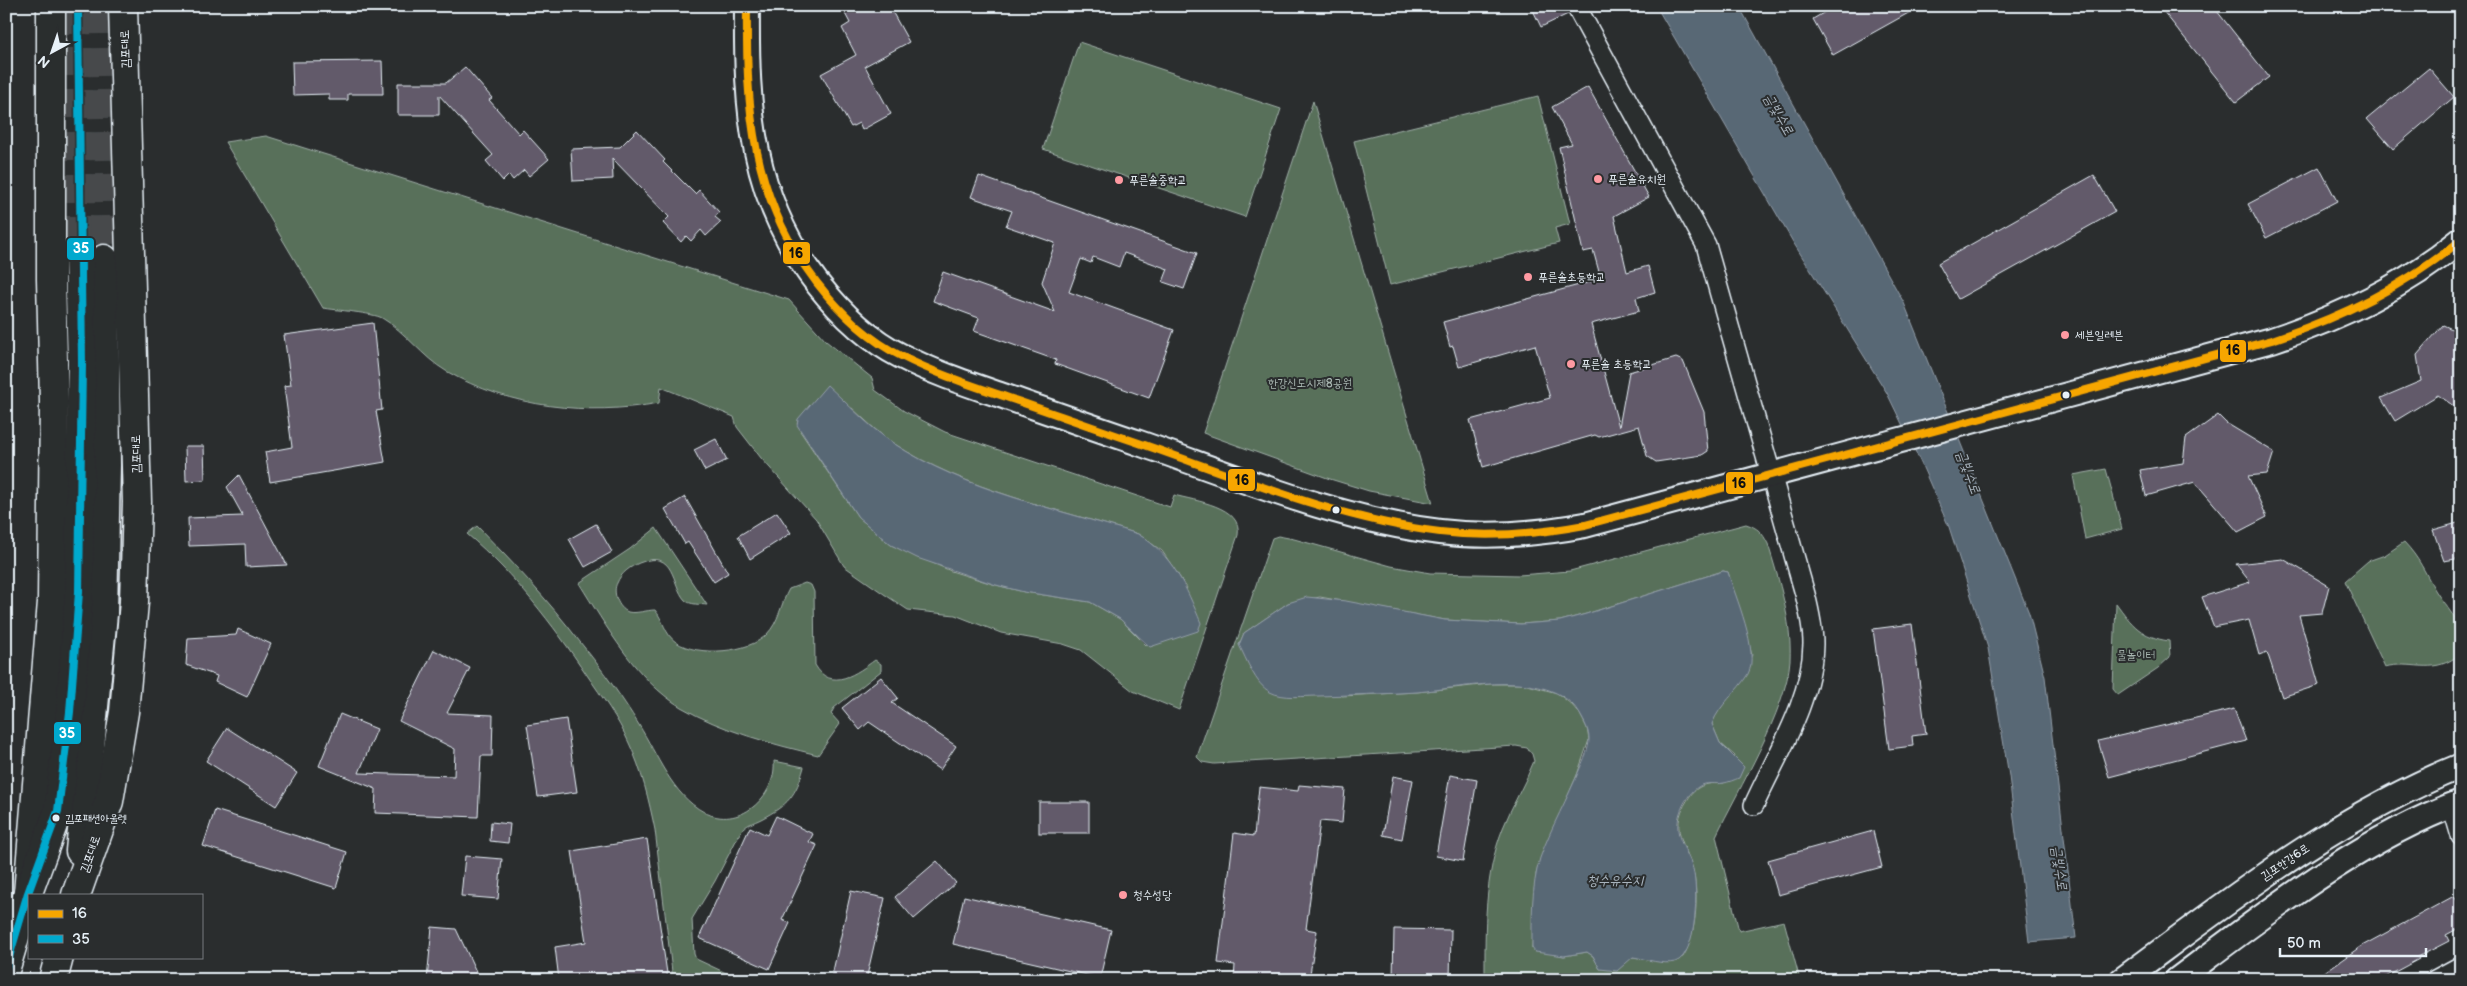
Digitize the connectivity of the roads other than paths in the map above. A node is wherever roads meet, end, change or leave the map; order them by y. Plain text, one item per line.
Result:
1 (51, 6) edge
2 (123, 6) edge
3 (748, 6) edge
4 (1576, 6) edge
5 (2461, 240) edge
6 (1771, 475) junction
7 (2461, 766) edge
8 (2456, 803) edge
9 (1754, 805) dead end
10 (2461, 836) edge
11 (28, 893) junction
12 (76, 894) edge
13 (76, 894) edge
14 (59, 958) edge
15 (2461, 966) edge
16 (6, 967) edge
17 (53, 980) edge
18 (2122, 980) edge
19 (2177, 980) edge
20 (2435, 980) edge

1 - 11 main road, 김포대로
2 - 13 main road, 김포대로
3 - 6 street
4 - 6 street
5 - 6 street
6 - 9 street
7 - 18 street, 김포한강6로
8 - 10 street
8 - 19 street
11 - 12 main road, 김포대로
11 - 16 main road, 김포대로
14 - 17 main road
15 - 20 street

